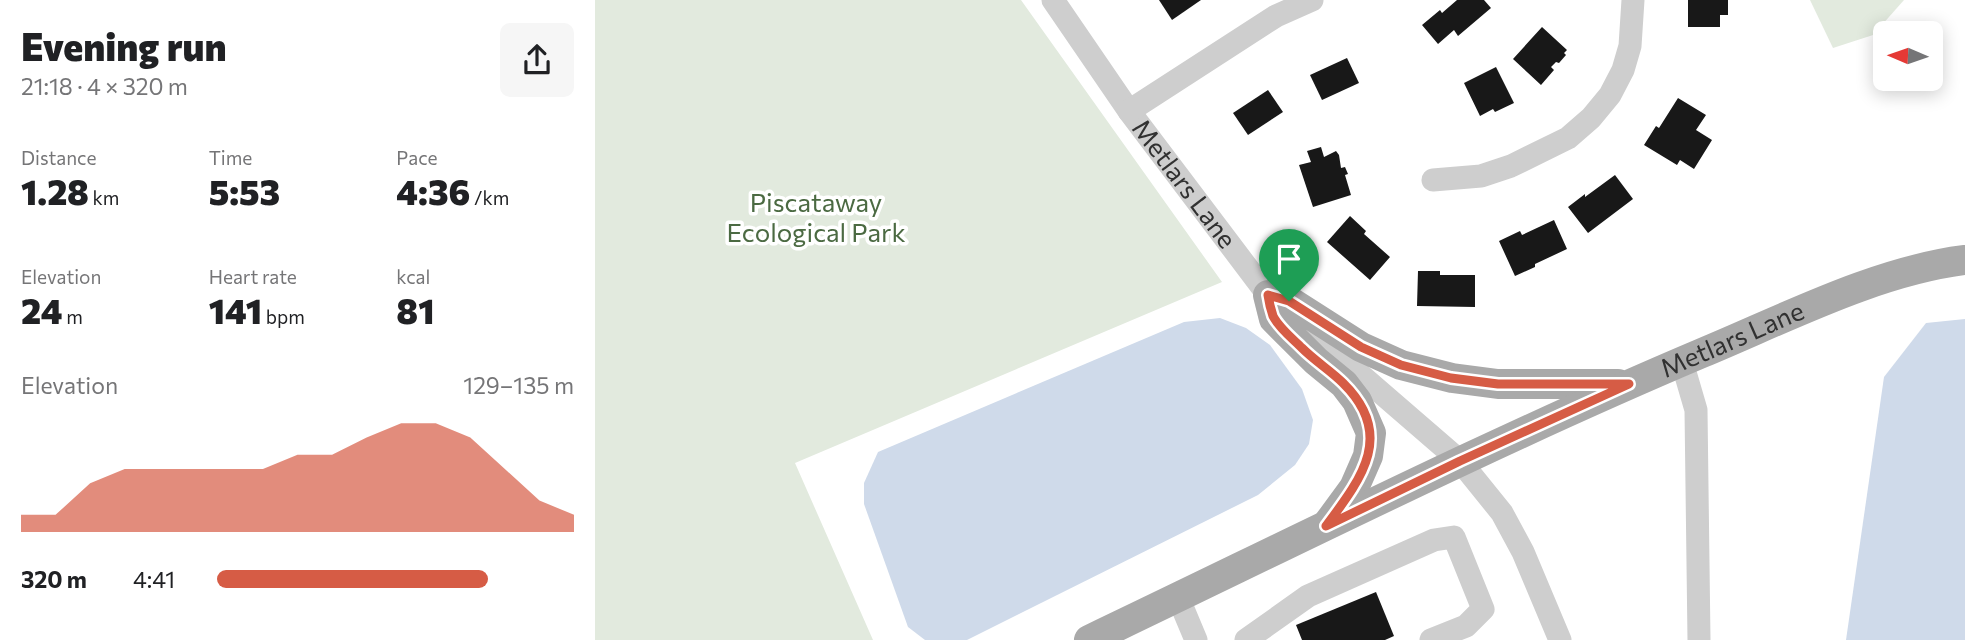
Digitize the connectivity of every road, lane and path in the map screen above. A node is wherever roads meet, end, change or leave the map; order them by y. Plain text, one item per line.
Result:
1 (1053, 0) edge
2 (1312, 0) edge
3 (1633, 0) edge
4 (1129, 111) junction
5 (1433, 180) dead end
6 (1965, 260) edge
7 (1268, 295) junction
8 (1682, 362) junction
9 (1629, 384) junction
10 (1460, 461) junction
11 (1326, 526) junction
12 (1178, 597) junction
13 (1089, 640) edge
14 (1196, 640) edge
15 (1246, 640) edge
16 (1431, 640) edge
17 (1560, 640) edge
18 (1699, 640) edge

1 - 4 street, Metlars Lane
2 - 4 street
3 - 5 street
4 - 7 street, Metlars Lane
6 - 8 main road, Metlars Lane
7 - 9 main road
7 - 10 street, Metlars Lane
7 - 11 main road
8 - 9 main road, Metlars Lane
8 - 18 street
9 - 10 main road, Metlars Lane
10 - 11 main road
10 - 17 street
11 - 12 main road
12 - 13 main road
12 - 14 street
15 - 16 street

